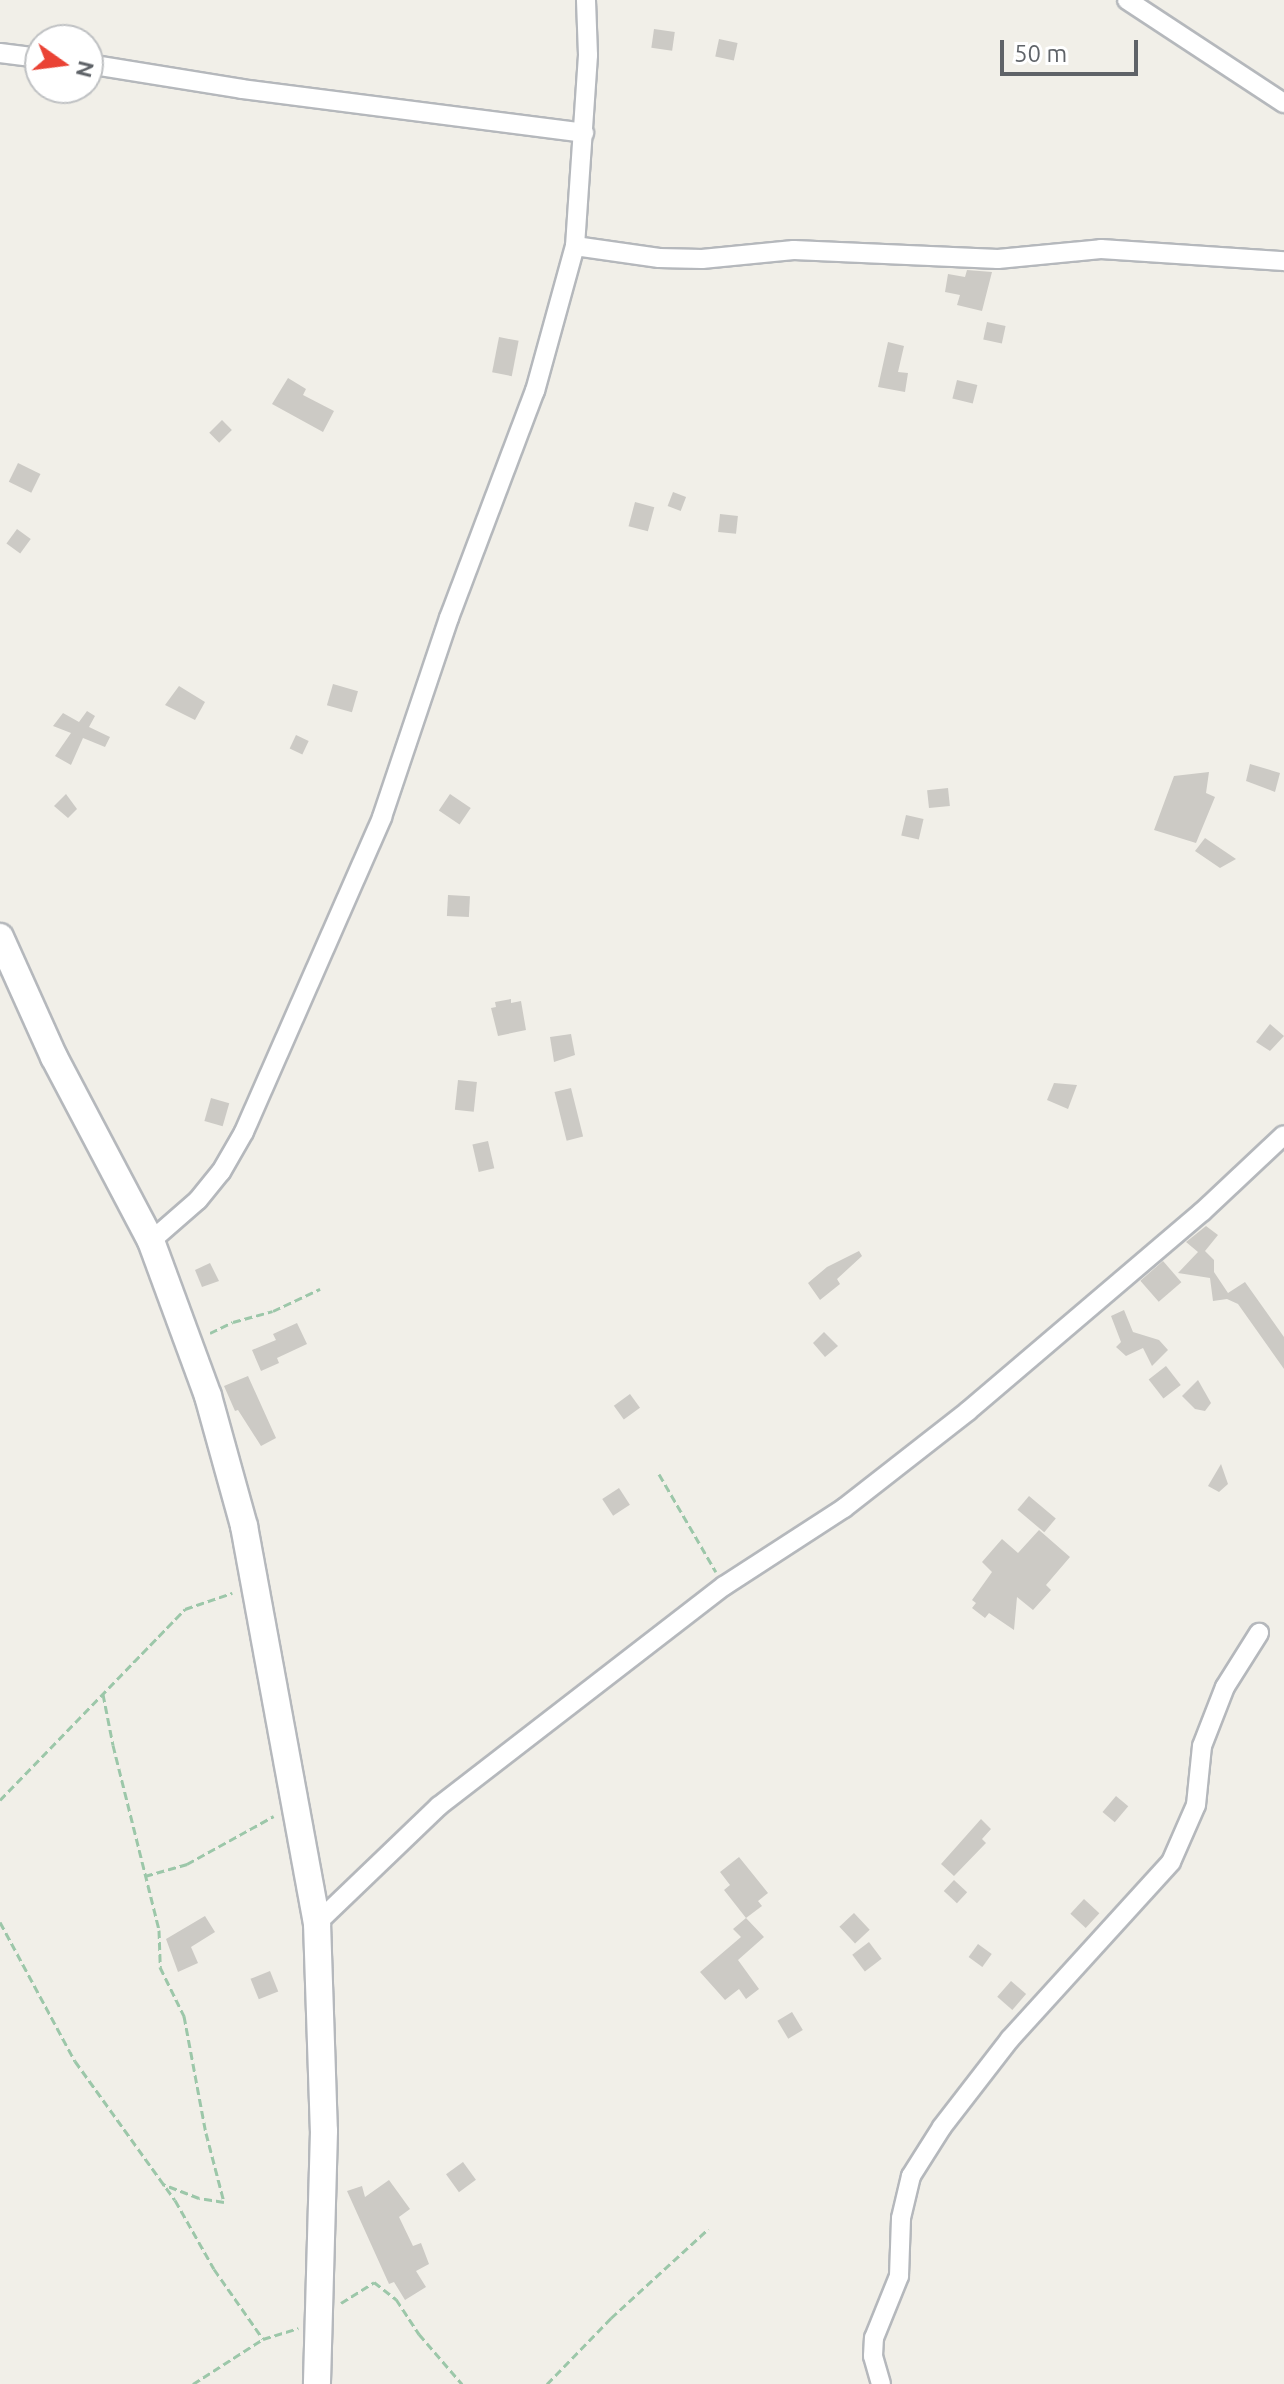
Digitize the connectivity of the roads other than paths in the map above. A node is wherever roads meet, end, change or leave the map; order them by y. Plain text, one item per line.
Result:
1 (586, 0) edge
2 (1127, 0) edge
3 (0, 53) edge
4 (24, 56) edge
5 (104, 67) edge
6 (1284, 103) edge
7 (584, 133) junction
8 (575, 246) junction
9 (1284, 261) edge
10 (0, 937) edge
11 (1284, 1135) edge
12 (151, 1241) junction
13 (1259, 1633) dead end
14 (317, 1923) junction
15 (317, 2384) edge
16 (881, 2384) edge

1 - 7 street
2 - 6 street
3 - 4 street
5 - 7 street
7 - 8 street
8 - 9 street
8 - 12 street
10 - 12 street
11 - 14 street
12 - 14 street
13 - 16 street
14 - 15 street

